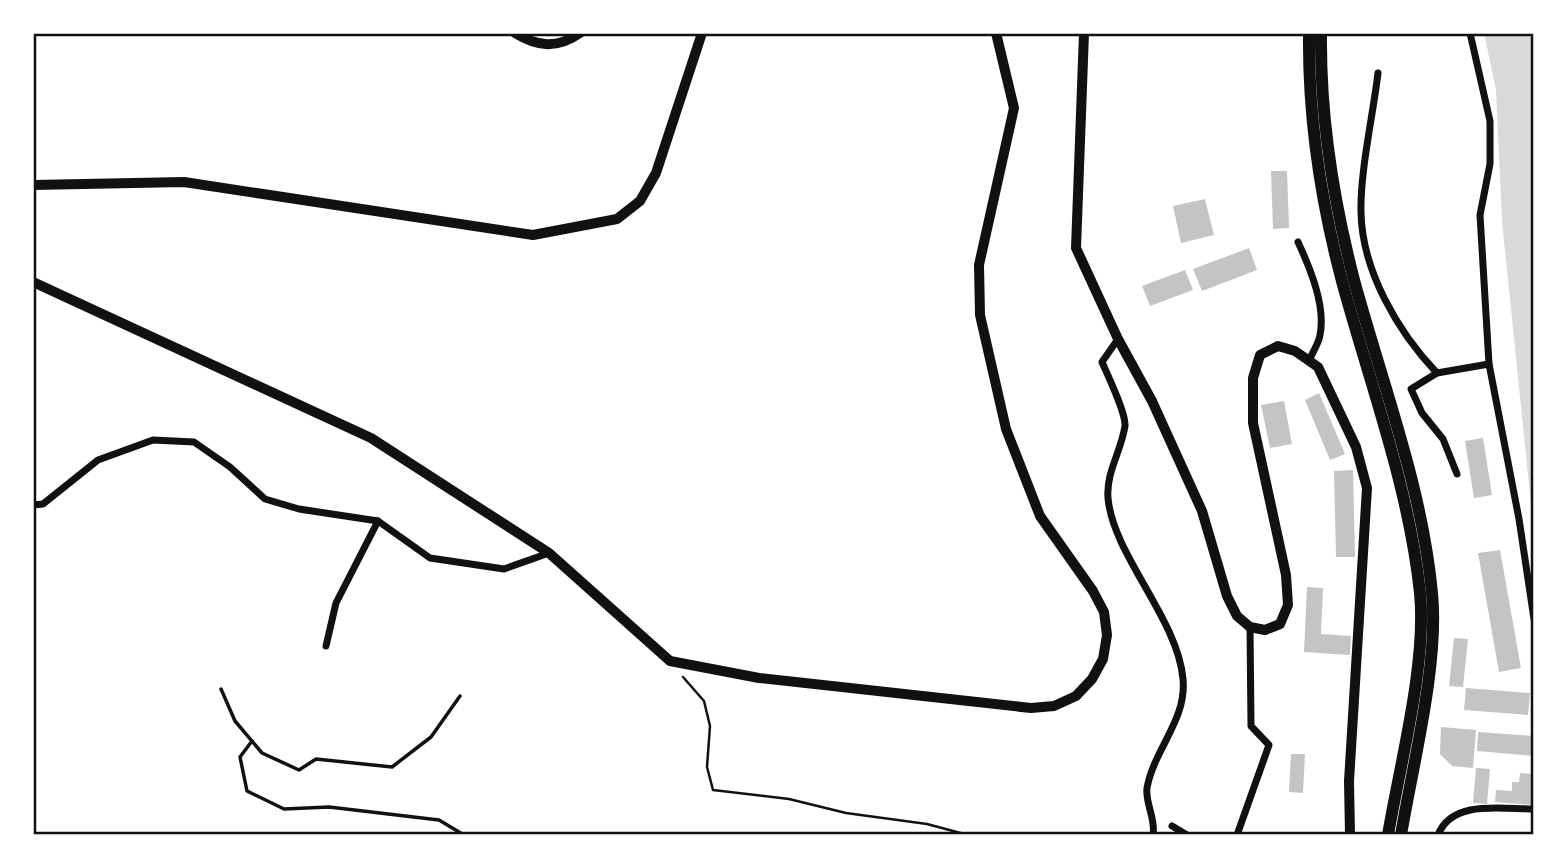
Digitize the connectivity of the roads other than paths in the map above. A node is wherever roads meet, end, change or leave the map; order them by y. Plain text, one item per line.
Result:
1 (514, 33) edge
2 (580, 33) edge
3 (702, 33) edge
4 (996, 33) edge
5 (1083, 33) edge
6 (1309, 33) edge
7 (1321, 33) edge
8 (1470, 33) edge
9 (1378, 73) dead end
10 (33, 186) edge
11 (1298, 242) dead end
12 (33, 282) edge
13 (1118, 339) junction
14 (1309, 361) junction
15 (1489, 364) junction
16 (1437, 373) junction
17 (1457, 474) dead end
18 (33, 505) edge
19 (378, 521) junction
20 (549, 553) junction
21 (1534, 620) edge
22 (1250, 627) junction
23 (326, 646) dead end
24 (221, 689) dead end
25 (460, 696) dead end
26 (252, 741) junction
27 (1534, 810) edge
28 (1172, 826) dead end
29 (464, 835) edge
30 (1153, 835) edge
31 (1187, 835) edge
32 (1237, 835) edge
33 (1350, 835) edge
34 (1388, 835) edge
35 (1401, 835) edge
36 (1438, 835) edge

1 - 2 main road
3 - 10 main road
4 - 20 main road
5 - 13 main road
6 - 34 highway
7 - 35 highway
8 - 15 street
9 - 16 street
11 - 14 street
12 - 20 main road
13 - 22 main road
13 - 30 street
14 - 22 main road
14 - 33 main road
15 - 16 street
15 - 21 street
16 - 17 street
18 - 19 street
19 - 20 street
19 - 23 street
22 - 32 street
24 - 26 lane
25 - 26 lane
26 - 29 lane
27 - 36 street
28 - 31 street

